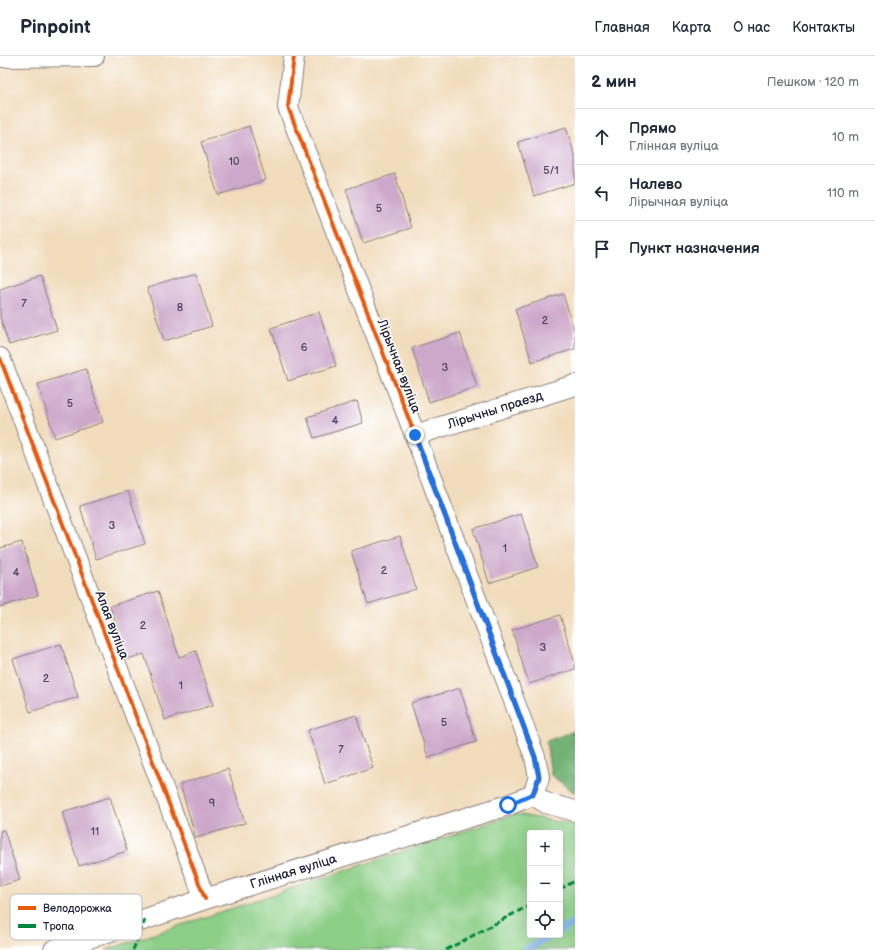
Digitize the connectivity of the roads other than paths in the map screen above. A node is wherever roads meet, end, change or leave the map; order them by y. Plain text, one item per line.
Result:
1 (94, 56) edge
2 (294, 56) edge
3 (0, 57) edge
4 (0, 358) edge
5 (575, 385) edge
6 (415, 435) junction
7 (533, 794) junction
8 (575, 811) edge
9 (205, 899) junction
10 (142, 920) edge
11 (84, 940) edge
12 (54, 950) edge

1 - 3 street
2 - 6 street, Лірычная вуліца
4 - 9 street, Алая вуліца
5 - 6 street, Лірычны праезд
6 - 7 street, Лірычная вуліца
7 - 8 street
7 - 9 street, Глінная вуліца
9 - 10 street, Глінная вуліца
11 - 12 street, Глінная вуліца

